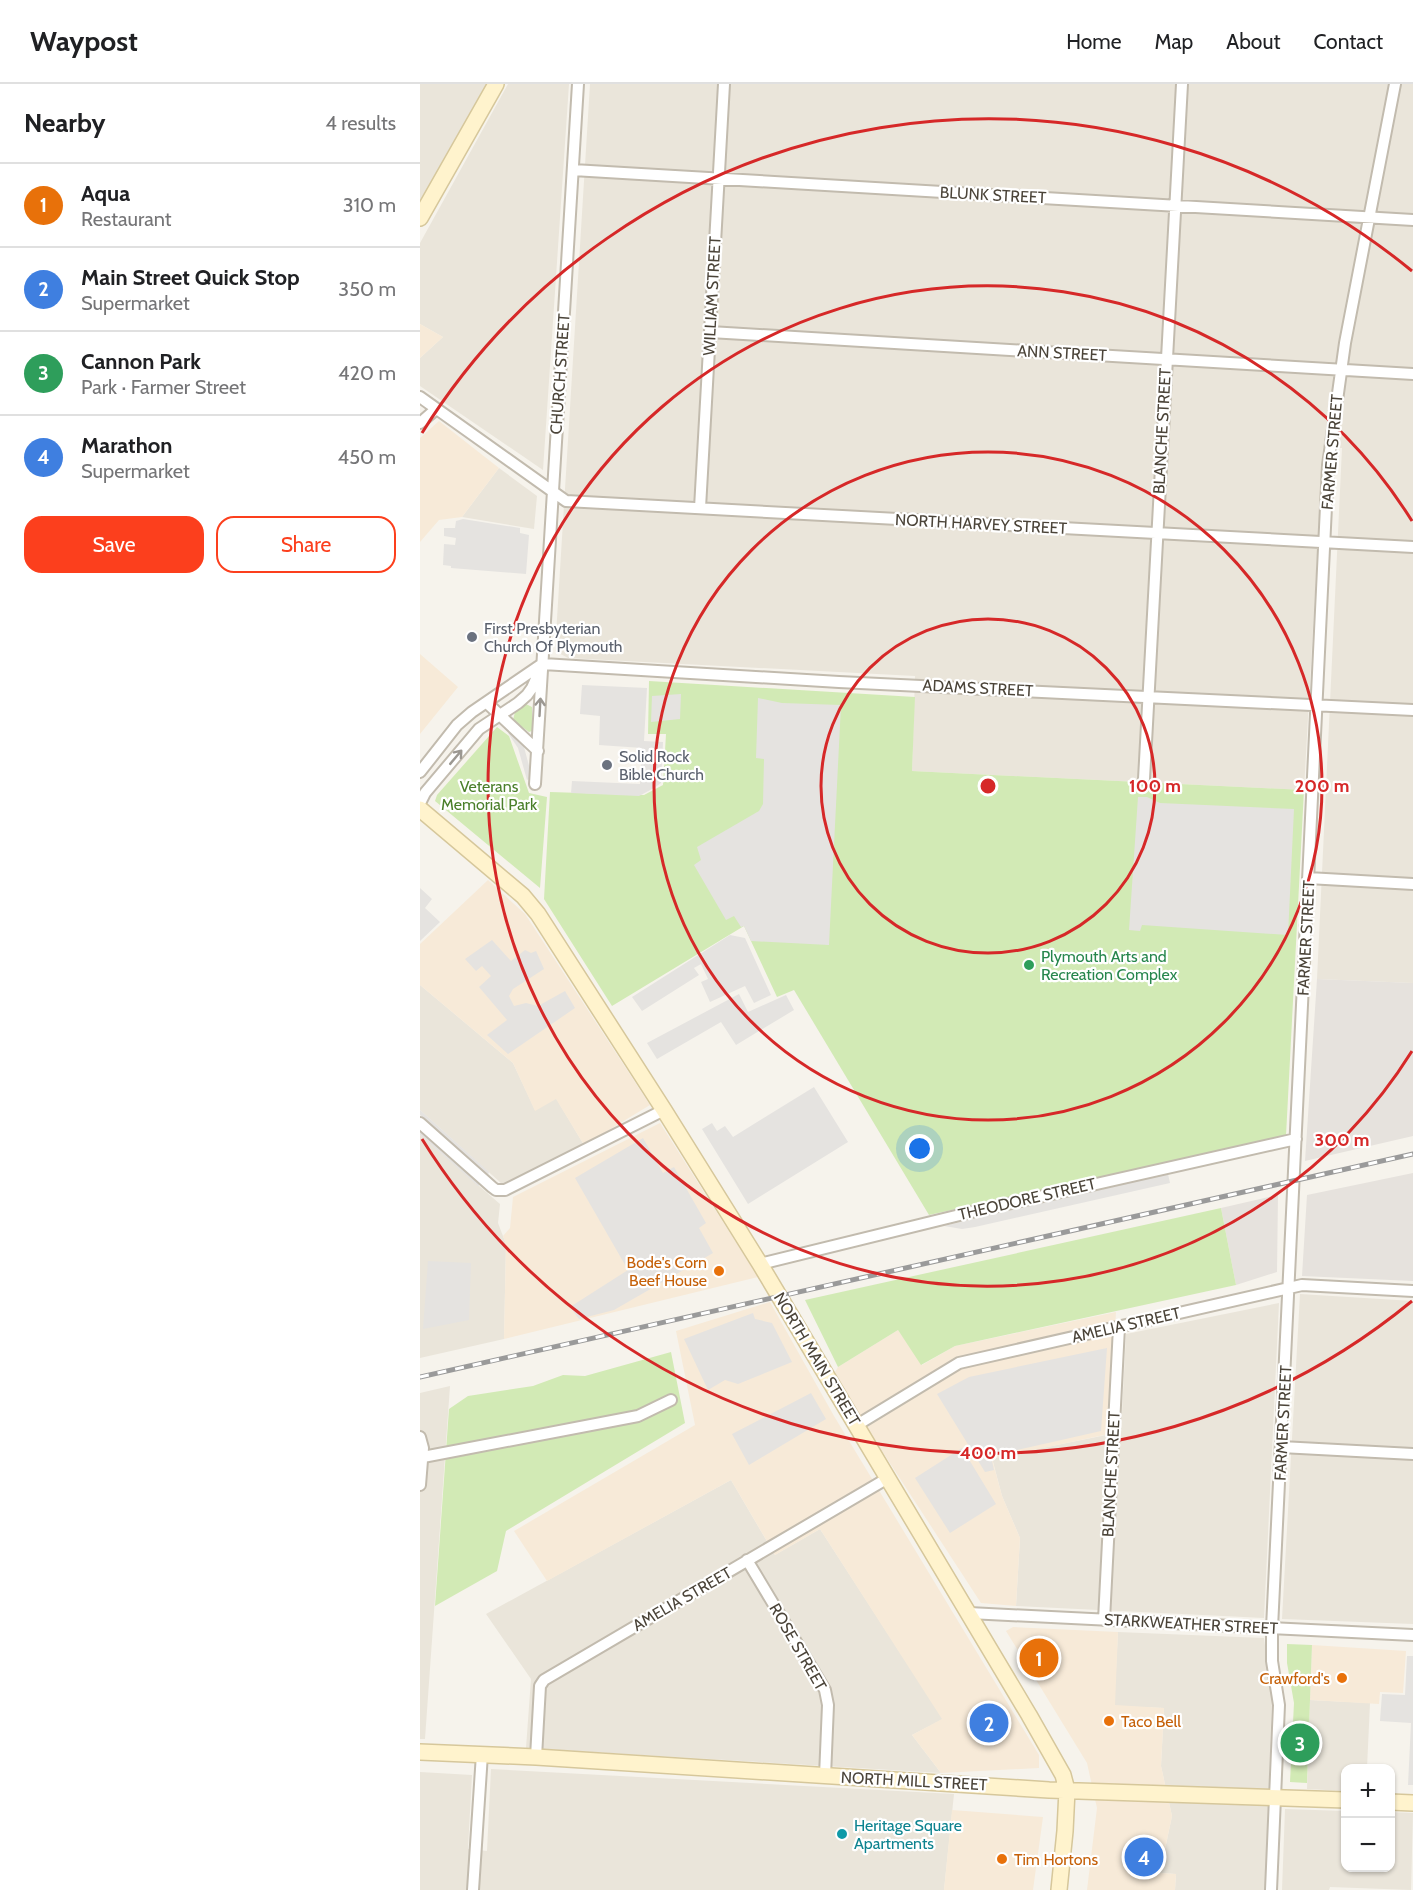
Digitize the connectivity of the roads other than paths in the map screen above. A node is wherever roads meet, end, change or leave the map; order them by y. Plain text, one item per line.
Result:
1 (496, 84) edge
2 (578, 84) edge
3 (724, 84) edge
4 (1182, 84) edge
5 (1395, 84) edge
6 (573, 170) junction
7 (719, 178) junction
8 (1175, 206) junction
9 (420, 218) edge
10 (1370, 218) junction
11 (1413, 220) edge
12 (710, 332) junction
13 (1166, 359) junction
14 (1341, 370) junction
15 (1413, 374) edge
16 (420, 397) edge
17 (435, 410) junction
18 (420, 423) edge
19 (553, 490) junction
20 (700, 508) junction
21 (1157, 533) junction
22 (1325, 542) junction
23 (1413, 547) edge
24 (543, 664) junction
25 (1150, 696) junction
26 (487, 703) junction
27 (1317, 705) junction
28 (1413, 710) edge
29 (499, 717) junction
30 (538, 751) junction
31 (420, 772) edge
32 (1144, 778) dead end
33 (535, 784) dead end
34 (420, 803) edge
35 (420, 809) edge
36 (1308, 878) junction
37 (1413, 884) edge
38 (664, 1110) junction
39 (420, 1123) edge
40 (1296, 1139) junction
41 (760, 1264) junction
42 (1289, 1288) junction
43 (1413, 1291) edge
44 (1119, 1327) junction
45 (671, 1400) dead end
46 (856, 1425) junction
47 (420, 1437) edge
48 (1281, 1447) junction
49 (1413, 1454) edge
50 (423, 1457) junction
51 (888, 1478) junction
52 (420, 1485) edge
53 (747, 1560) junction
54 (969, 1613) junction
55 (1104, 1620) junction
56 (1272, 1628) junction
57 (1413, 1635) edge
58 (420, 1752) edge
59 (482, 1754) junction
60 (536, 1757) junction
61 (825, 1776) junction
62 (1067, 1790) junction
63 (1275, 1796) junction
64 (1341, 1800) edge
65 (1395, 1802) edge
66 (1413, 1803) edge
67 (473, 1890) edge
68 (1059, 1890) edge
69 (1271, 1890) edge

1 - 9 main road
2 - 6 street, CHURCH STREET
3 - 7 street, WILLIAM STREET
4 - 8 street, BLANCHE STREET
5 - 10 street, FARMER STREET
6 - 7 street, BLUNK STREET
6 - 19 street, CHURCH STREET
7 - 8 street, BLUNK STREET
7 - 12 street, WILLIAM STREET
8 - 10 street, BLUNK STREET
8 - 13 street, BLANCHE STREET
10 - 11 street, BLUNK STREET
10 - 14 street, FARMER STREET
12 - 13 street, ANN STREET
12 - 20 street, WILLIAM STREET
13 - 14 street, ANN STREET
13 - 21 street, BLANCHE STREET
14 - 15 street, ANN STREET
14 - 22 street, FARMER STREET
16 - 17 street, NORTH HARVEY STREET
17 - 18 street
17 - 19 street, NORTH HARVEY STREET
19 - 20 street, NORTH HARVEY STREET
19 - 24 street, CHURCH STREET
20 - 21 street, NORTH HARVEY STREET
21 - 22 street, NORTH HARVEY STREET
21 - 25 street, BLANCHE STREET
22 - 23 street, NORTH HARVEY STREET
22 - 27 street, FARMER STREET
24 - 25 street, ADAMS STREET
24 - 26 street
24 - 29 street, CHURCH STREET
30 -> 24 street, CHURCH STREET
25 - 27 street, ADAMS STREET
25 - 32 street, BLANCHE STREET
26 - 29 street
26 - 31 street
27 - 28 street, ADAMS STREET
27 - 36 street, FARMER STREET
29 - 30 street
34 -> 29 street, CHURCH STREET
30 - 33 street, CHURCH STREET
35 - 38 main road, NORTH MAIN STREET
36 - 37 street
36 - 40 street, FARMER STREET
38 - 39 street
38 - 41 main road, NORTH MAIN STREET
40 - 41 street, THEODORE STREET
40 - 42 street, FARMER STREET
41 - 46 main road, NORTH MAIN STREET
42 - 43 street, AMELIA STREET
42 - 44 street, AMELIA STREET
42 - 48 street, FARMER STREET
44 - 46 street, AMELIA STREET
44 - 55 street, BLANCHE STREET
45 - 50 street
46 - 51 main road, NORTH MAIN STREET
47 - 50 street
48 - 49 street
48 - 56 street, FARMER STREET
50 - 52 street
51 - 53 street, AMELIA STREET
51 - 54 main road, NORTH MAIN STREET
53 - 60 street, AMELIA STREET
53 - 61 street, ROSE STREET
54 - 55 street, STARKWEATHER STREET
54 - 62 main road, NORTH MAIN STREET
55 - 56 street, STARKWEATHER STREET
56 - 57 street, STARKWEATHER STREET
56 - 63 street, FARMER STREET
58 - 59 main road, NORTH MILL STREET
59 - 60 main road, NORTH MILL STREET
59 - 67 street
60 - 61 main road, NORTH MILL STREET
61 - 62 main road, NORTH MILL STREET
62 - 63 main road, NORTH MILL STREET
62 - 68 main road
63 - 64 main road, NORTH MILL STREET
63 - 69 street, FARMER STREET
65 - 66 main road

